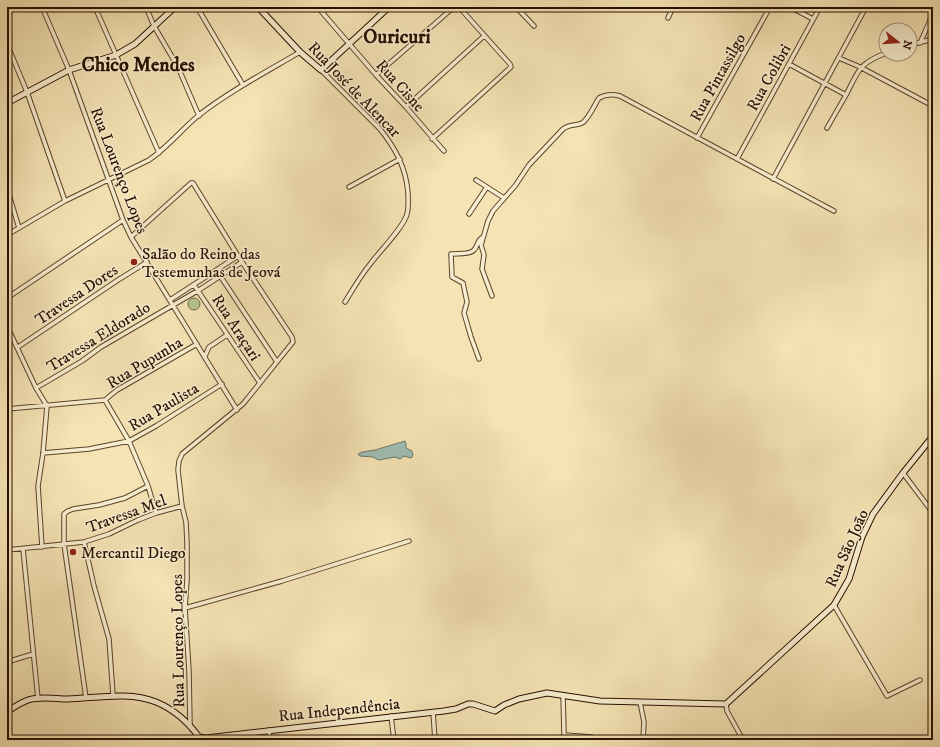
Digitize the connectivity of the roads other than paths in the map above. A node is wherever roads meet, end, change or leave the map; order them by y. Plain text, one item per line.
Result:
1 (42, 7) edge
2 (95, 7) edge
3 (146, 7) edge
4 (175, 7) edge
5 (197, 7) edge
6 (258, 7) edge
7 (325, 7) edge
8 (389, 7) edge
9 (454, 7) edge
10 (459, 7) edge
11 (516, 7) edge
12 (673, 7) edge
13 (770, 7) edge
14 (790, 7) edge
15 (820, 7) edge
16 (866, 7) edge
17 (933, 14) edge
18 (668, 18) dead end
19 (813, 19) junction
20 (154, 26) junction
21 (534, 26) dead end
22 (484, 36) junction
23 (933, 39) edge
24 (349, 43) junction
25 (920, 43) joint
26 (7, 44) edge
27 (300, 52) junction
28 (116, 55) junction
29 (878, 56) edge
30 (839, 58) junction
31 (788, 64) junction
32 (860, 67) junction
33 (69, 70) junction
34 (321, 70) junction
35 (376, 76) junction
36 (824, 83) junction
37 (243, 85) junction
38 (27, 92) junction
39 (846, 95) junction
40 (7, 102) edge
41 (933, 106) edge
42 (406, 107) junction
43 (199, 116) junction
44 (827, 128) dead end
45 (697, 138) junction
46 (432, 139) junction
47 (444, 151) dead end
48 (159, 153) junction
49 (400, 159) junction
50 (737, 159) junction
51 (774, 179) junction
52 (110, 180) junction
53 (476, 180) dead end
54 (349, 187) dead end
55 (487, 187) junction
56 (7, 188) edge
57 (504, 198) junction
58 (65, 201) junction
59 (834, 211) dead end
60 (469, 214) dead end
61 (123, 220) junction
62 (19, 228) junction
63 (7, 235) edge
64 (131, 237) junction
65 (483, 237) junction
66 (238, 256) junction
67 (147, 262) junction
68 (242, 262) junction
69 (216, 271) junction
70 (220, 276) junction
71 (194, 285) junction
72 (199, 290) junction
73 (492, 296) dead end
74 (7, 298) edge
75 (170, 300) junction
76 (345, 302) dead end
77 (173, 305) junction
78 (7, 326) edge
79 (227, 335) junction
80 (197, 344) junction
81 (18, 347) junction
82 (205, 356) junction
83 (480, 359) dead end
84 (277, 362) junction
85 (260, 383) junction
86 (222, 384) junction
87 (36, 388) junction
88 (105, 400) junction
89 (47, 406) junction
90 (7, 409) edge
91 (237, 410) junction
92 (933, 436) edge
93 (129, 441) junction
94 (43, 453) junction
95 (903, 473) junction
96 (148, 486) junction
97 (182, 506) junction
98 (156, 513) junction
99 (933, 513) edge
100 (409, 541) dead end
101 (84, 542) junction
102 (64, 544) junction
103 (42, 547) junction
104 (23, 549) junction
105 (7, 550) edge
106 (834, 605) junction
107 (185, 608) junction
108 (33, 654) junction
109 (7, 662) edge
110 (920, 680) dead end
111 (564, 695) junction
112 (113, 696) junction
113 (86, 698) junction
114 (38, 699) junction
115 (640, 702) junction
116 (726, 704) junction
117 (7, 712) edge
118 (433, 712) junction
119 (391, 716) junction
120 (190, 724) junction
121 (269, 730) junction
122 (592, 737) dead end
123 (199, 738) edge
124 (270, 740) edge
125 (394, 740) edge
126 (435, 740) edge
127 (643, 740) edge
128 (743, 740) edge

1 - 33 street, Rua Lourenço Lopes
2 - 28 street
3 - 20 street
4 - 20 street
5 - 37 street
6 - 27 street, Rua José de Alencar
7 - 24 street, Rua Cisne
8 - 24 street
9 - 35 street
10 - 22 street
11 - 21 street
12 - 18 street
13 - 45 street, Rua Pintassilgo
14 - 19 street
15 - 19 street, Rua Colibri
16 - 30 street
17 - 25 street
19 - 31 street, Rua Colibri
20 - 28 street
20 - 43 street
22 - 42 street
22 - 46 street
23 - 25 street
24 - 34 street
24 - 35 street, Rua Cisne
26 - 38 street
27 - 34 street, Rua José de Alencar
27 - 37 street
28 - 33 street
28 - 48 street
29 - 32 street
30 - 32 street
30 - 36 street
31 - 36 street
31 - 50 street, Rua Colibri
32 - 39 street
32 - 41 street
33 - 38 street
33 - 52 street, Rua Lourenço Lopes
34 - 49 street, Rua José de Alencar
35 - 42 street, Rua Cisne
36 - 39 street
36 - 51 street
37 - 43 street
38 - 40 street
38 - 58 street
39 - 44 street
42 - 46 street, Rua Cisne
43 - 48 street
45 - 50 street
45 - 57 street
46 - 47 street, Rua Cisne
48 - 52 street
49 - 54 street
49 - 76 street, Rua José de Alencar
50 - 51 street
51 - 59 street
52 - 58 street
52 - 61 street, Rua Lourenço Lopes
53 - 55 street
55 - 57 street
55 - 60 street
56 - 62 street
57 - 65 street
58 - 62 street
61 - 64 street, Rua Lourenço Lopes
61 - 74 street
62 - 63 street
64 - 66 street
64 - 67 street, Rua Lourenço Lopes
65 - 73 street
65 - 83 street
66 - 68 street
66 - 69 street
67 - 75 street, Rua Lourenço Lopes
67 - 81 street, Travessa Dores
68 - 70 street, Travessa Eldorado
68 - 84 street
69 - 70 street
69 - 71 street
70 - 72 street, Travessa Eldorado
70 - 84 street
71 - 72 street, Rua Araçari
71 - 75 street
72 - 77 street, Travessa Eldorado
72 - 79 street, Rua Araçari
75 - 77 street, Rua Lourenço Lopes
77 - 80 street, Rua Lourenço Lopes
77 - 87 street, Travessa Eldorado
78 - 81 street
79 - 82 street
79 - 85 street, Rua Araçari
80 - 82 street, Rua Lourenço Lopes
80 - 88 street, Rua Pupunha
81 - 87 street
82 - 86 street, Rua Lourenço Lopes
84 - 85 street
85 - 91 street
86 - 91 street, Rua Lourenço Lopes
86 - 93 street, Rua Paulista
87 - 89 street
88 - 89 street, Rua Pupunha
88 - 93 street
89 - 90 street, Rua Pupunha
89 - 94 street
91 - 97 street, Rua Lourenço Lopes
92 - 95 street, Rua São João
93 - 94 street, Rua Paulista
93 - 96 street
94 - 103 street
95 - 99 street
95 - 106 street, Rua São João
96 - 98 street
96 - 102 street
97 - 98 street, Travessa Mel
97 - 107 street, Rua Lourenço Lopes
98 - 101 street, Travessa Mel
100 - 107 street
101 - 102 street, Travessa Mel
101 - 112 street
102 - 103 street, Travessa Mel
102 - 113 street
103 - 104 street, Travessa Mel
104 - 105 street, Travessa Mel
104 - 108 street
106 - 110 street
106 - 116 street, Rua São João
107 - 120 street, Rua Lourenço Lopes
108 - 109 street
108 - 114 street
111 - 115 street
111 - 118 street, Rua Independência
111 - 122 street
112 - 113 street, Rua Independência
112 - 120 street, Rua Independência
113 - 114 street, Rua Independência
114 - 117 street, Rua Independência
115 - 116 street
115 - 127 street
116 - 128 street
118 - 119 street, Rua Independência
118 - 126 street
119 - 121 street, Rua Independência
119 - 125 street
120 - 123 street, Rua Independência
121 - 123 street, Rua Independência
121 - 124 street

